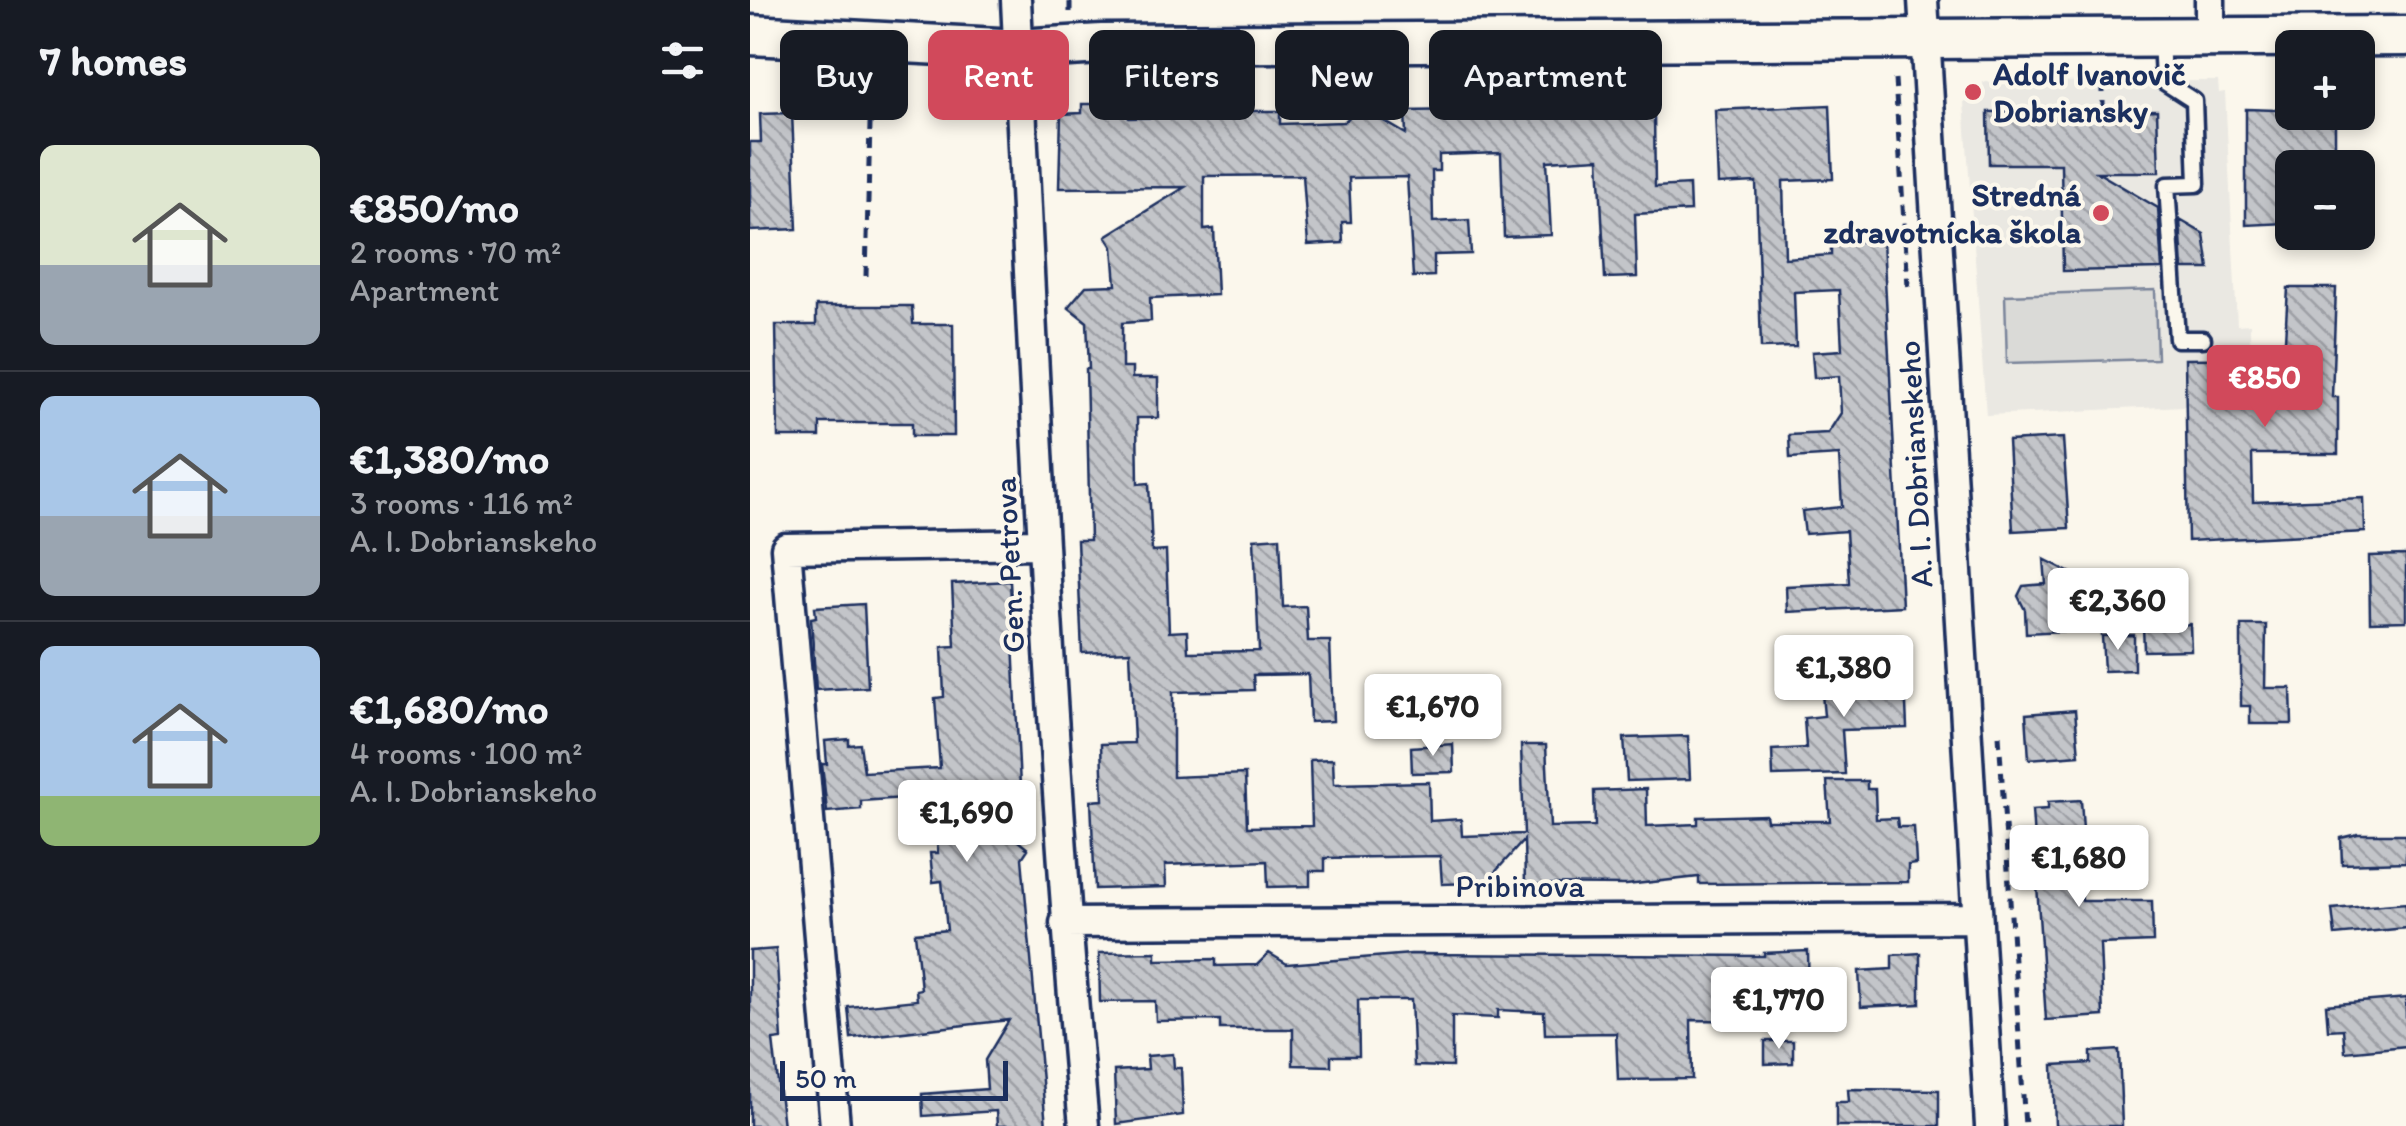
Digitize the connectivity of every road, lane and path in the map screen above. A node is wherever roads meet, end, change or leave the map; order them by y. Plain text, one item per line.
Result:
1 (1016, 0) edge
2 (1923, 0) edge
3 (2210, 18) edge
4 (1017, 30) edge
5 (750, 35) edge
6 (2160, 36) junction
7 (2406, 36) edge
8 (1924, 38) junction
9 (928, 44) edge
10 (1069, 48) edge
11 (2104, 74) dead end
12 (2103, 110) dead end
13 (870, 120) edge
14 (1021, 120) edge
15 (866, 276) dead end
16 (2203, 339) dead end
17 (1042, 544) junction
18 (1976, 918) junction
19 (1066, 923) junction
20 (836, 1126) edge
21 (1084, 1126) edge
22 (1990, 1126) edge

1 - 4 street, Gen. Petrova
2 - 8 street, A. I. Dobrianskeho
3 - 6 main road
3 - 7 main road
5 - 9 main road
6 - 8 main road
6 - 16 lane
8 - 10 main road
8 - 18 street, A. I. Dobrianskeho
11 - 12 path
13 - 15 path
14 - 17 street, Gen. Petrova
17 - 19 street, Gen. Petrova
17 - 20 street
18 - 19 street, Pribinova
18 - 22 street, A. I. Dobrianskeho
19 - 21 street, Gen. Petrova

